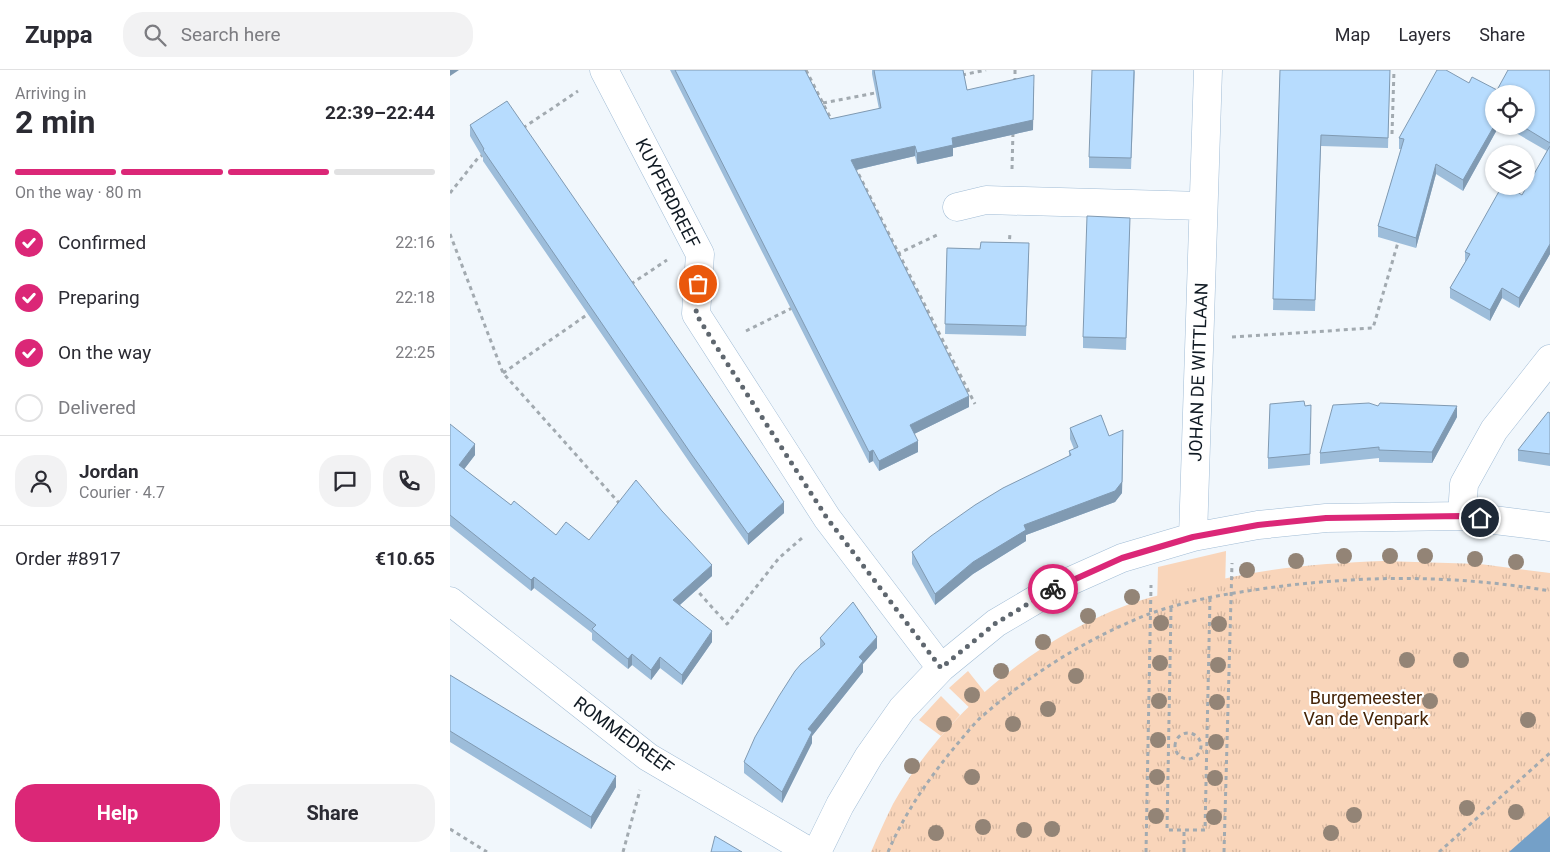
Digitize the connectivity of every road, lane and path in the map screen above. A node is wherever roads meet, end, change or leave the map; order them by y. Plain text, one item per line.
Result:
1 (806, 70) edge
2 (986, 70) edge
3 (1208, 70) edge
4 (1394, 70) edge
5 (604, 71) edge
6 (957, 76) edge
7 (880, 91) edge
8 (823, 103) junction
9 (836, 128) edge
10 (518, 131) edge
11 (1392, 134) dead end
12 (486, 152) edge
13 (855, 166) edge
14 (450, 193) edge
15 (1204, 206) junction
16 (957, 207) dead end
17 (450, 234) edge
18 (939, 234) dead end
19 (1400, 234) edge
20 (694, 241) junction
21 (899, 254) junction
22 (890, 258) edge
23 (630, 285) edge
24 (598, 307) edge
25 (794, 307) edge
26 (1199, 339) junction
27 (716, 346) junction
28 (1550, 359) edge
29 (503, 373) junction
30 (975, 404) dead end
31 (622, 506) edge
32 (1462, 516) junction
33 (827, 518) junction
34 (1550, 527) edge
35 (1233, 530) junction
36 (1193, 537) junction
37 (1152, 549) junction
38 (694, 587) edge
39 (1550, 591) edge
40 (1231, 594) junction
41 (1210, 598) junction
42 (450, 601) edge
43 (1172, 608) junction
44 (1150, 614) junction
45 (941, 668) junction
46 (1169, 746) junction
47 (1174, 746) junction
48 (1201, 746) junction
49 (1207, 746) junction
50 (1550, 753) edge
51 (648, 757) junction
52 (450, 829) edge
53 (1184, 830) junction
54 (487, 852) edge
55 (623, 852) edge
56 (810, 852) edge
57 (817, 852) edge
58 (888, 852) edge
59 (1146, 852) edge
60 (1184, 852) edge
61 (1224, 852) edge
62 (1439, 852) edge

1 - 8 path
2 - 6 path
3 - 15 street, JOHAN DE WITTLAAN
4 - 11 path
5 - 10 path
5 - 20 street, KUYPERDREEF
7 - 8 path
8 - 9 path
12 - 14 path
13 - 21 path
15 - 16 street
15 - 26 street, JOHAN DE WITTLAAN
17 - 29 path
18 - 21 path
19 - 26 path
20 - 23 path
20 - 27 street, KUYPERDREEF
21 - 22 path
21 - 30 path
24 - 29 path
25 - 27 path
26 - 36 street, JOHAN DE WITTLAAN
27 - 33 street, KUYPERDREEF
28 - 32 street
29 - 31 path
32 - 34 street
32 - 35 street
33 - 38 path
33 - 45 street, KUYPERDREEF
35 - 36 street
35 - 40 path
36 - 37 street
37 - 44 path
37 - 45 street
39 - 40 path
40 - 41 path
40 - 61 path
41 - 43 path
41 - 49 path
42 - 51 street, ROMMEDREEF
43 - 44 path
43 - 46 path
44 - 58 path
44 - 59 path
45 - 57 street
46 - 47 path
46 - 53 path
47 - 48 path
47 - 48 path
48 - 49 path
49 - 53 path
50 - 62 path
51 - 55 path
51 - 56 street, ROMMEDREEF
52 - 54 path
53 - 60 path

